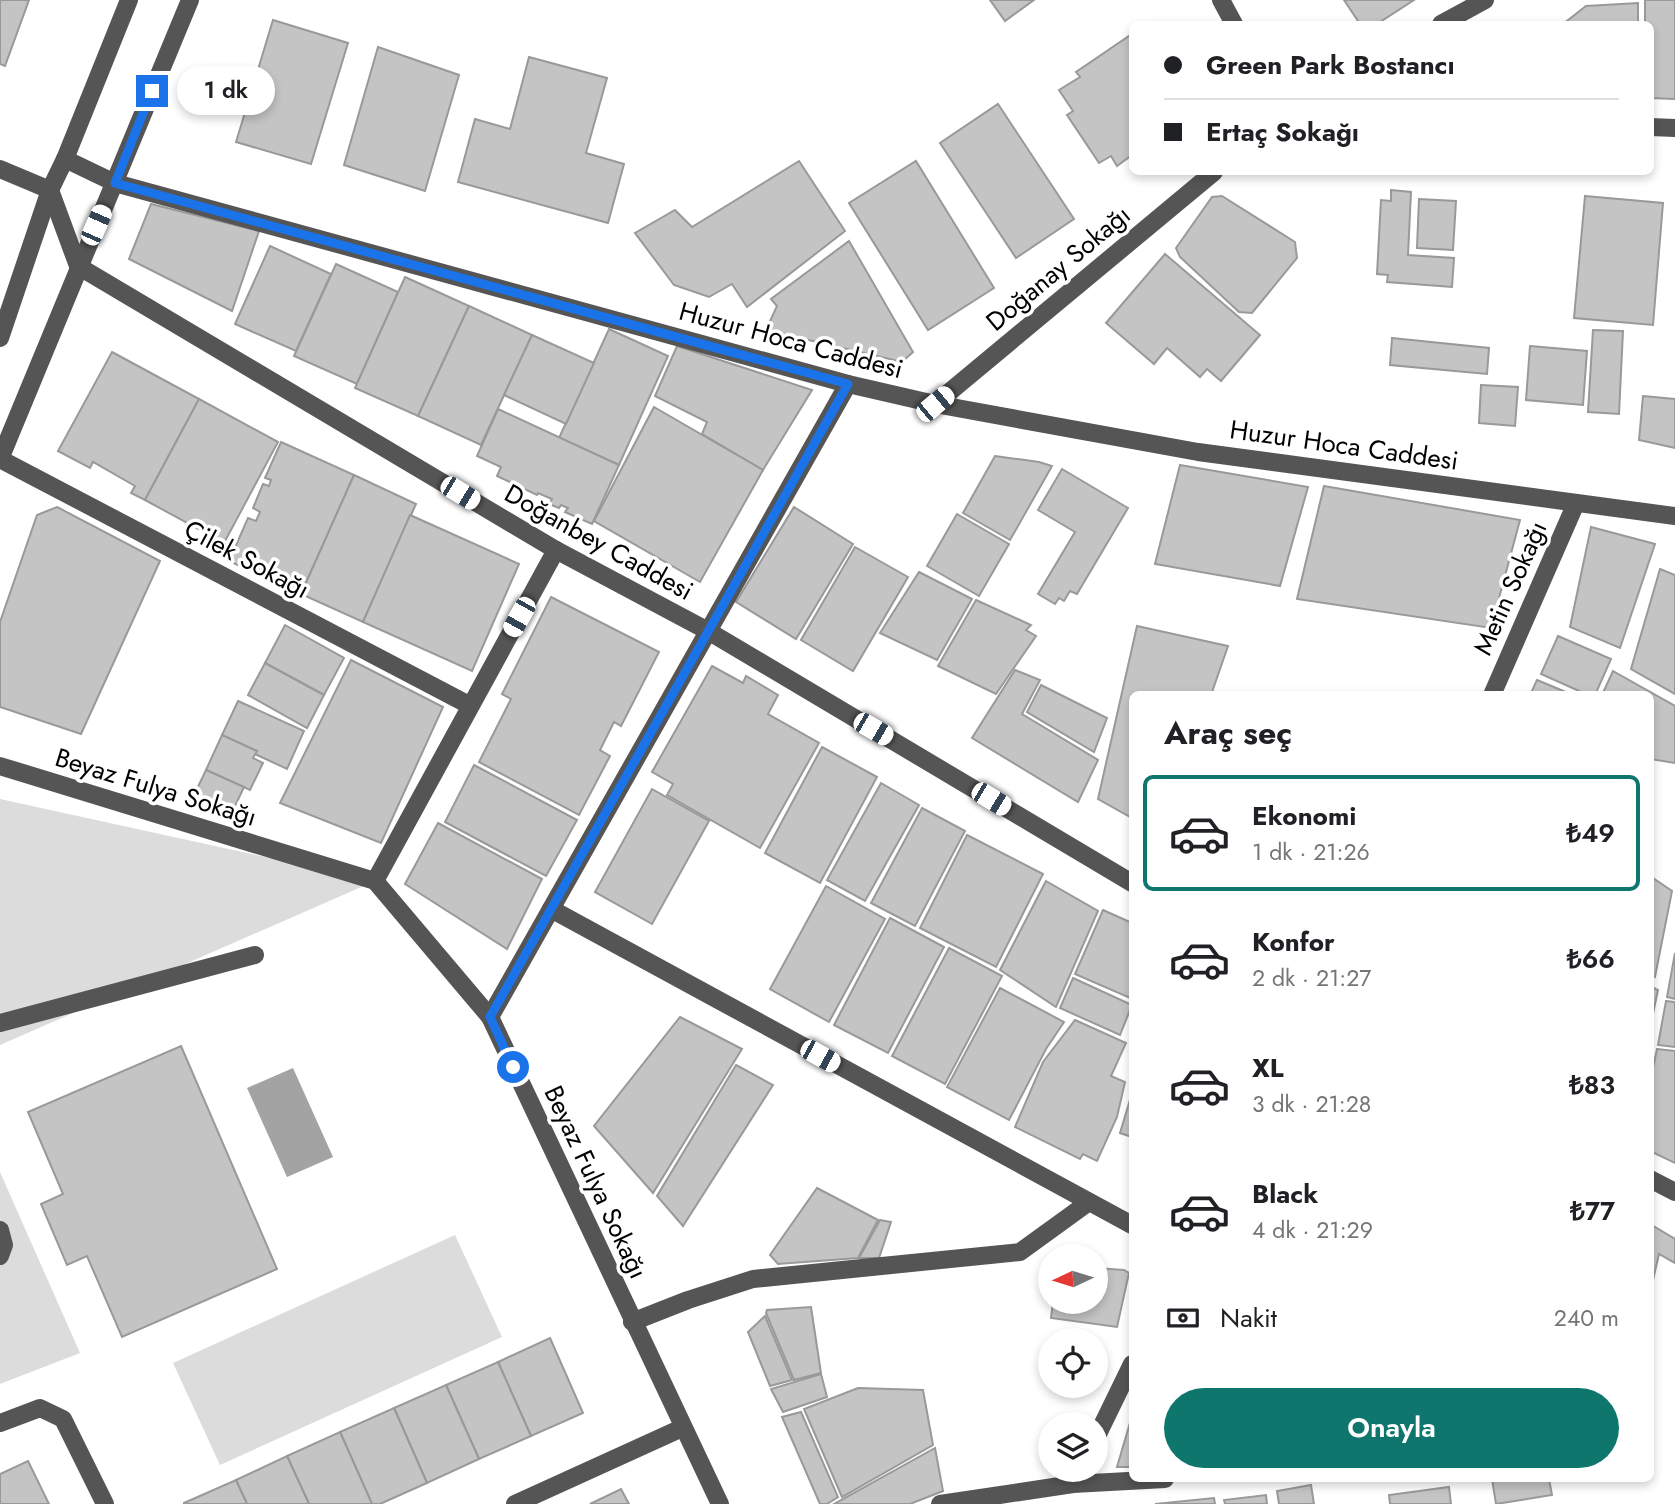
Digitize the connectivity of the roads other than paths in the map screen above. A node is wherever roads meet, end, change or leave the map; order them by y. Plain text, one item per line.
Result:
1 (129, 0) edge
2 (190, 0) edge
3 (1221, 0) edge
4 (1485, 0) edge
5 (1232, 21) edge
6 (1446, 21) edge
7 (1654, 127) edge
8 (1675, 128) edge
9 (65, 159) junction
10 (0, 169) edge
11 (1210, 175) edge
12 (115, 183) junction
13 (50, 190) junction
14 (78, 266) junction
15 (0, 338) edge
16 (848, 384) junction
17 (935, 404) junction
18 (0, 459) edge
19 (1576, 503) junction
20 (1675, 516) edge
21 (556, 550) junction
22 (708, 631) junction
23 (1494, 691) edge
24 (470, 705) junction
25 (0, 766) edge
26 (375, 881) junction
27 (1129, 881) edge
28 (551, 909) junction
29 (256, 955) dead end
30 (490, 1017) junction
31 (0, 1023) edge
32 (1654, 1180) edge
33 (1675, 1192) edge
34 (1089, 1202) junction
35 (1129, 1224) edge
36 (0, 1230) edge
37 (0, 1256) edge
38 (632, 1322) junction
39 (1129, 1370) edge
40 (1108, 1413) edge
41 (0, 1423) edge
42 (682, 1428) junction
43 (1108, 1478) edge
44 (1129, 1478) edge
45 (1051, 1482) edge
46 (105, 1504) edge
47 (514, 1504) edge
48 (720, 1504) edge
49 (940, 1504) edge

1 - 9 street
2 - 12 street
3 - 5 street
4 - 6 street
7 - 8 street
9 - 12 street, Huzur Hoca Caddesi
9 - 13 street
10 - 13 street
11 - 17 street, Doğanay Sokağı
12 - 14 street
12 - 16 street, Huzur Hoca Caddesi
13 - 14 street
13 - 15 street
14 - 18 street
14 - 21 street, Doğanbey Caddesi
16 - 17 street, Huzur Hoca Caddesi
16 - 22 street
17 - 19 street, Huzur Hoca Caddesi
18 - 24 street, Çilek Sokağı
19 - 20 street, Huzur Hoca Caddesi
19 - 23 street, Metin Sokağı
21 - 22 street, Doğanbey Caddesi
21 - 24 street
22 - 27 street, Doğanbey Caddesi
22 - 28 street
24 - 26 street
25 - 26 street, Beyaz Fulya Sokağı
26 - 30 street, Beyaz Fulya Sokağı
28 - 30 street
28 - 34 street
29 - 31 street
30 - 38 street, Beyaz Fulya Sokağı
32 - 33 street
34 - 35 street
34 - 38 street
36 - 37 street
38 - 42 street, Beyaz Fulya Sokağı
39 - 40 street
41 - 46 street
42 - 47 street
42 - 48 street, Beyaz Fulya Sokağı
43 - 44 street
45 - 49 street

